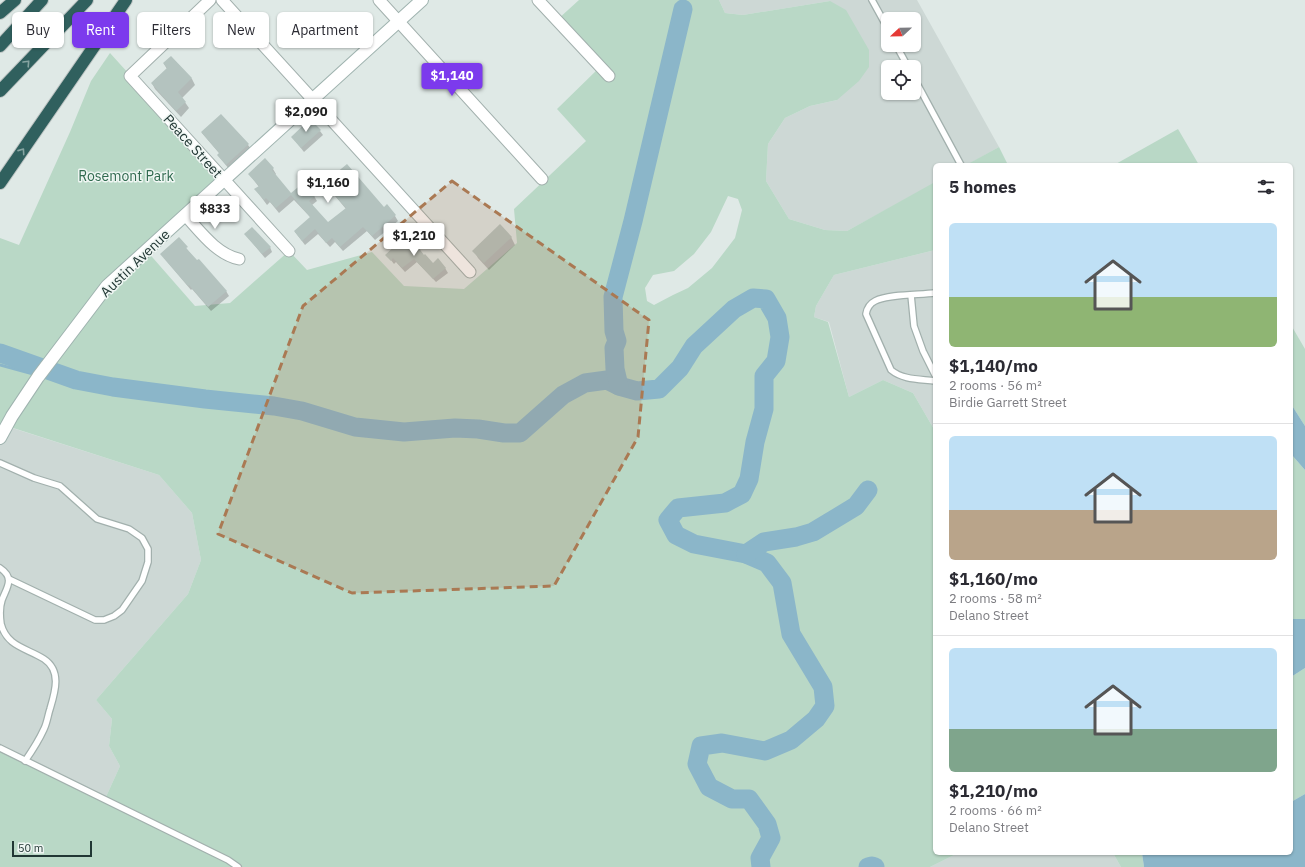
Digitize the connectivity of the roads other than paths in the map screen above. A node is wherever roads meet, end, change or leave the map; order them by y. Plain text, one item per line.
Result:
1 (15, 0) edge
2 (42, 0) edge
3 (86, 0) edge
4 (126, 0) edge
5 (210, 0) edge
6 (222, 0) edge
7 (379, 0) edge
8 (422, 0) edge
9 (538, 0) edge
10 (872, 0) edge
11 (0, 13) edge
12 (881, 17) edge
13 (399, 21) junction
14 (0, 46) edge
15 (609, 76) dead end
16 (0, 91) edge
17 (921, 91) edge
18 (313, 101) junction
19 (960, 163) edge
20 (224, 179) junction
21 (542, 179) dead end
22 (0, 183) edge
23 (185, 215) junction
24 (289, 251) dead end
25 (239, 260) dead end
26 (470, 272) dead end
27 (933, 293) edge
28 (911, 295) junction
29 (933, 371) edge
30 (933, 381) edge
31 (0, 438) edge
32 (0, 463) edge
33 (0, 568) edge
34 (8, 578) junction
35 (0, 748) edge
36 (25, 760) junction
37 (238, 867) edge

1 - 11 highway
2 - 14 highway
16 -> 3 highway
22 -> 4 highway
5 - 20 street, Peace Street
6 - 18 street
7 - 13 street
8 - 13 street, Austin Avenue
9 - 15 street
10 - 12 lane
13 - 18 street, Austin Avenue
13 - 21 street
17 - 19 lane
18 - 20 street, Austin Avenue
18 - 26 street
20 - 23 street, Austin Avenue
20 - 24 street, Peace Street
23 - 25 street
23 - 31 street, Austin Avenue
27 - 28 lane
28 - 29 lane
28 - 30 lane
32 - 34 lane
33 - 34 lane
34 - 36 lane
35 - 36 lane
36 - 37 lane

